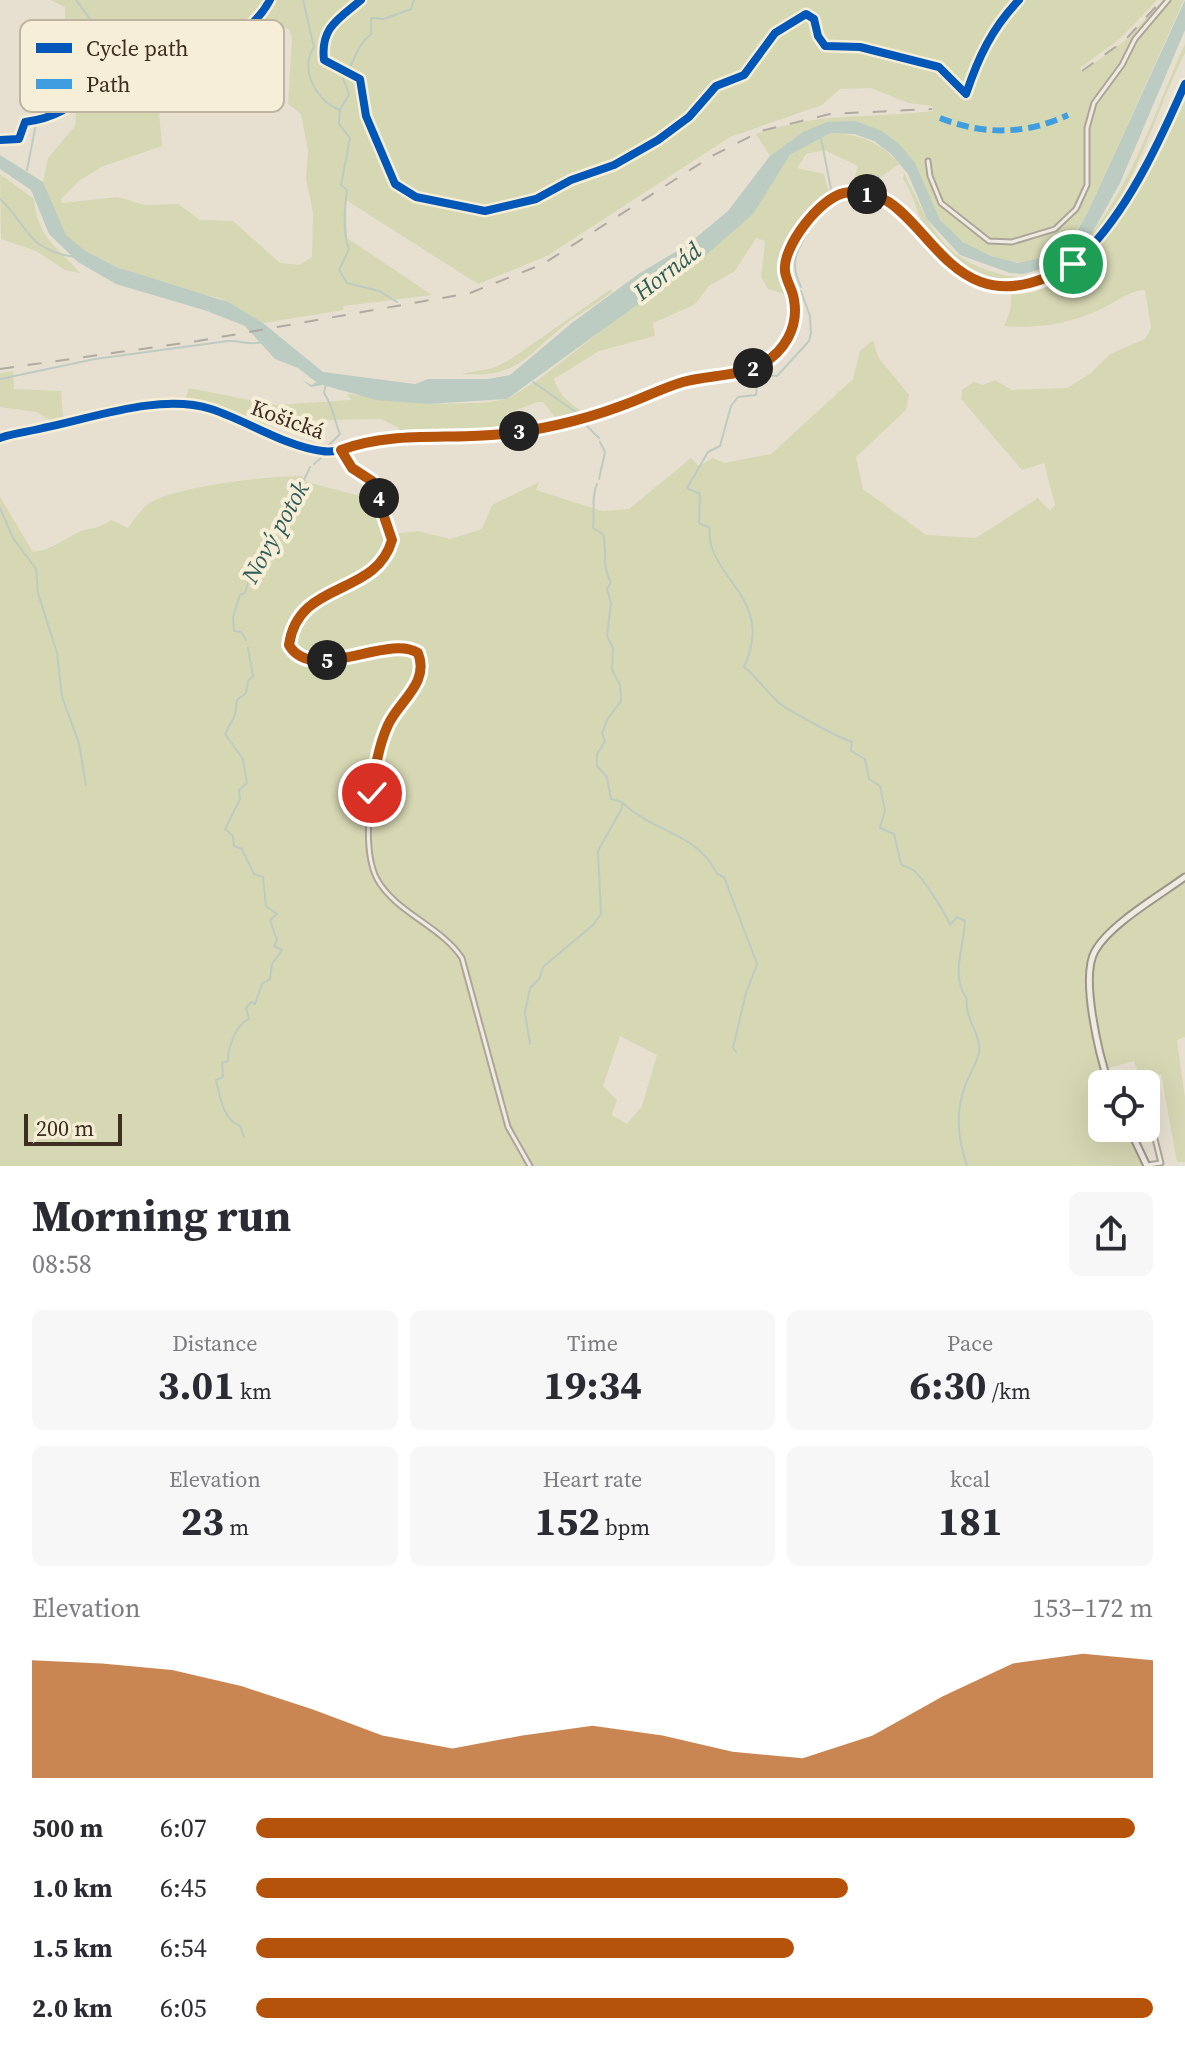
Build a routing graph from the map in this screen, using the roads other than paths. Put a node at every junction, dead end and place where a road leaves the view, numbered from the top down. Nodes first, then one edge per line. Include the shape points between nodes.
1 (1168, 0) edge
2 (1185, 84) edge
3 (928, 161) dead end
4 (0, 438) edge
5 (341, 450) junction
6 (1185, 877) edge
7 (1105, 1070) edge
8 (1136, 1142) edge
9 (1156, 1142) edge
10 (530, 1166) edge
11 (1147, 1166) edge

1 - 3 street via 1135,39 1094,103 1087,128 1087,185 1076,209 1055,229 1012,242 989,241 944,206
2 - 5 street, Košická via 1145,171 1097,244 1073,264 1034,284 998,287 975,279 941,255 887,203 865,193 840,194 818,208 784,268 794,297 795,324 773,356 745,371 683,382 578,418 492,435 371,440
4 - 5 street, Košická via 86,415 195,405 325,452
5 - 10 street via 352,468 372,481 392,540 385,556 356,583 326,593 304,610 289,645 299,655 327,660 399,646 418,653 419,679 388,724 376,764 372,865 384,889 462,958 508,1127
6 - 7 street via 1111,932 1091,959
8 - 11 street
9 - 11 street via 1161,1163

